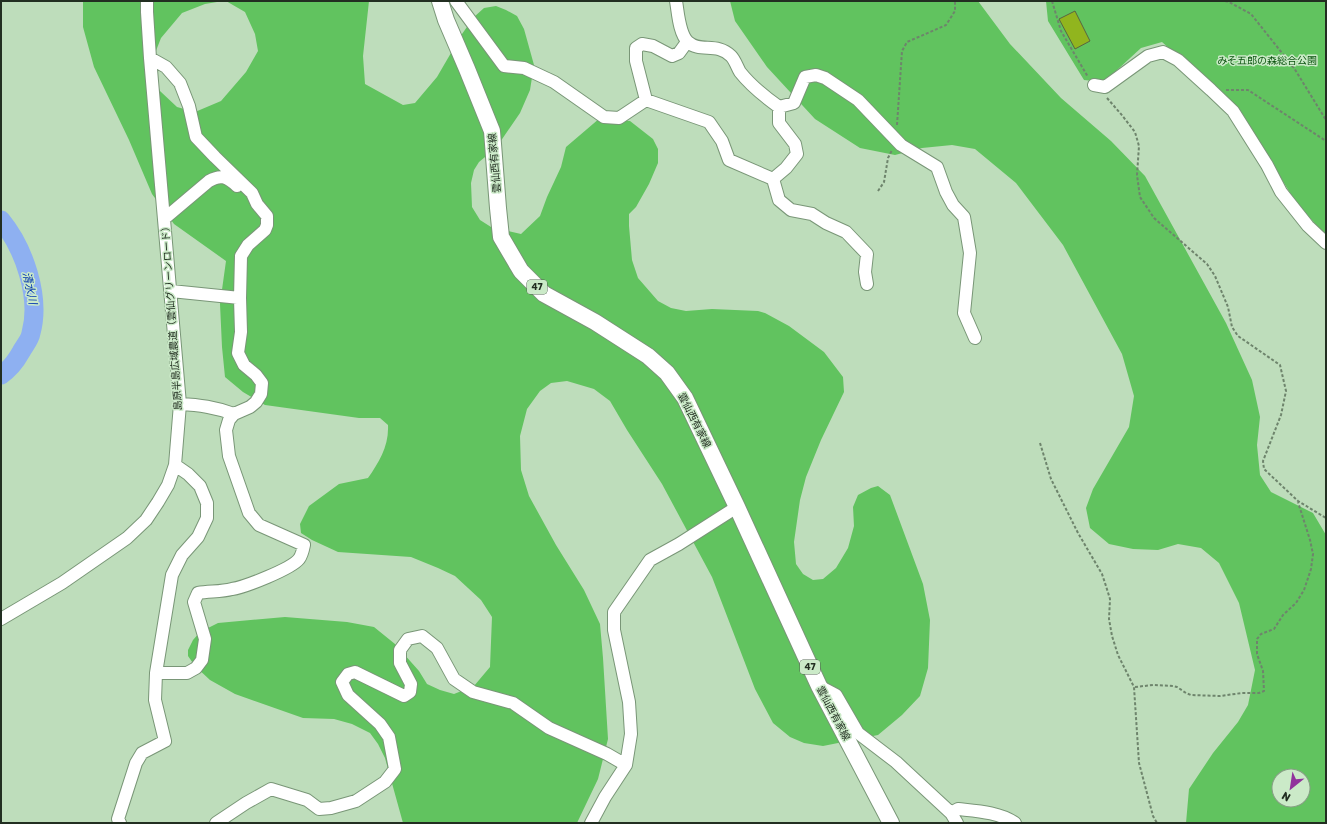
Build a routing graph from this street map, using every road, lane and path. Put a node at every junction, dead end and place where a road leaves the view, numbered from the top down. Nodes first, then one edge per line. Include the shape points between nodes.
1 (147, 1) edge
2 (440, 1) edge
3 (456, 1) edge
4 (676, 1) edge
5 (955, 1) edge
6 (1052, 1) edge
7 (1225, 1) edge
8 (687, 42) junction
9 (150, 58) junction
10 (1094, 85) junction
11 (1211, 90) junction
12 (646, 100) junction
13 (779, 107) junction
14 (1326, 120) edge
15 (896, 140) junction
16 (1326, 141) edge
17 (773, 179) junction
18 (878, 191) dead end
19 (257, 204) junction
20 (164, 219) junction
21 (1326, 243) edge
22 (868, 284) dead end
23 (171, 291) junction
24 (240, 298) junction
25 (975, 338) dead end
26 (180, 404) junction
27 (234, 414) junction
28 (1040, 443) dead end
29 (175, 465) junction
30 (1298, 501) junction
31 (737, 507) junction
32 (1326, 518) edge
33 (1, 619) edge
34 (156, 673) junction
35 (819, 686) junction
36 (1134, 687) junction
37 (626, 765) junction
38 (954, 818) edge
39 (120, 823) edge
40 (216, 823) edge
41 (591, 823) edge
42 (891, 823) edge
43 (1015, 823) edge
44 (1157, 823) edge

1 - 9 street, 島原半島広域農道（雲仙グリーンロード）
2 - 31 main road, 雲仙西有家線 / 47 via 492,131 501,237 521,271 544,294 595,322 648,356 667,373 685,398
3 - 12 street via 504,66 524,68 554,82 604,117 619,118
4 - 8 street via 680,26
5 - 15 path via 955,11 946,25 907,42 902,51
6 - 10 path via 1061,31
7 - 14 path via 1251,14 1294,68
8 - 12 street via 679,53 672,56 653,46 642,44 636,48 636,61
8 - 13 street via 699,48 717,48 730,55 761,95
9 - 19 street via 166,67 180,83 196,137 252,193
9 - 20 street, 島原半島広域農道（雲仙グリーンロード）
10 - 11 street via 1105,88 1148,56 1163,52 1178,60
10 - 30 path via 1135,132 1139,146 1137,175 1140,197 1154,218 1207,264 1215,276 1228,307 1232,327 1238,336 1280,365 1286,391 1281,415 1262,461 1264,469
11 - 16 path via 1248,90
11 - 21 street via 1233,112 1281,192 1308,226
12 - 17 street via 708,122 722,141 729,160
13 - 15 street via 794,103 805,77 816,75 825,78 858,100
13 - 17 street via 779,123 795,144 797,154
15 - 18 path via 888,158 884,182
15 - 25 street via 937,167 946,192 964,217 970,253 964,313
17 - 22 street via 779,200 791,210 812,214 846,232 867,254 865,272
19 - 20 street via 231,181 220,176 209,181
19 - 24 street via 266,216 268,225 241,256
20 - 23 street, 島原半島広域農道（雲仙グリーンロード）
23 - 24 street
23 - 26 street, 島原半島広域農道（雲仙グリーンロード）
24 - 27 street via 241,332 238,353 244,365 262,383 261,394 256,402
26 - 27 street via 210,407
26 - 29 street, 島原半島広域農道（雲仙グリーンロード）
27 - 34 street via 228,420 226,430 229,456 249,513 259,525 304,545 303,552 298,560 274,575 232,589 198,593 194,602 205,639 202,660 196,668 187,673
28 - 36 path via 1051,478 1102,574 1110,598 1109,619 1112,636 1118,655
29 - 33 street, 島原半島広域農道（雲仙グリーンロード） via 158,502 146,520 127,538 62,583
29 - 34 street via 200,486 207,503 207,518 172,575
30 - 32 path
30 - 36 path via 1313,554 1311,569 1300,598 1283,615 1274,629 1261,634 1257,639 1257,654 1263,671 1264,690 1259,693 1220,696 1191,695 1173,686
31 - 35 main road, 雲仙西有家線 / 47
31 - 37 street via 650,560 614,612 614,630 629,702 631,734
34 - 39 street via 155,700 165,741 142,753 136,763 118,819
35 - 38 street via 836,695 858,733 896,762
35 - 42 main road, 雲仙西有家線 / 47
36 - 44 path via 1139,763
37 - 40 street via 549,728 513,703 473,692 454,679 438,648 422,636 408,639 400,650 400,663 411,684 410,692 404,696 355,672 348,674 342,682 348,695 380,724 389,737 395,769 385,782 356,801 319,809 307,800 271,789
37 - 41 street
38 - 43 street via 958,809 987,813

